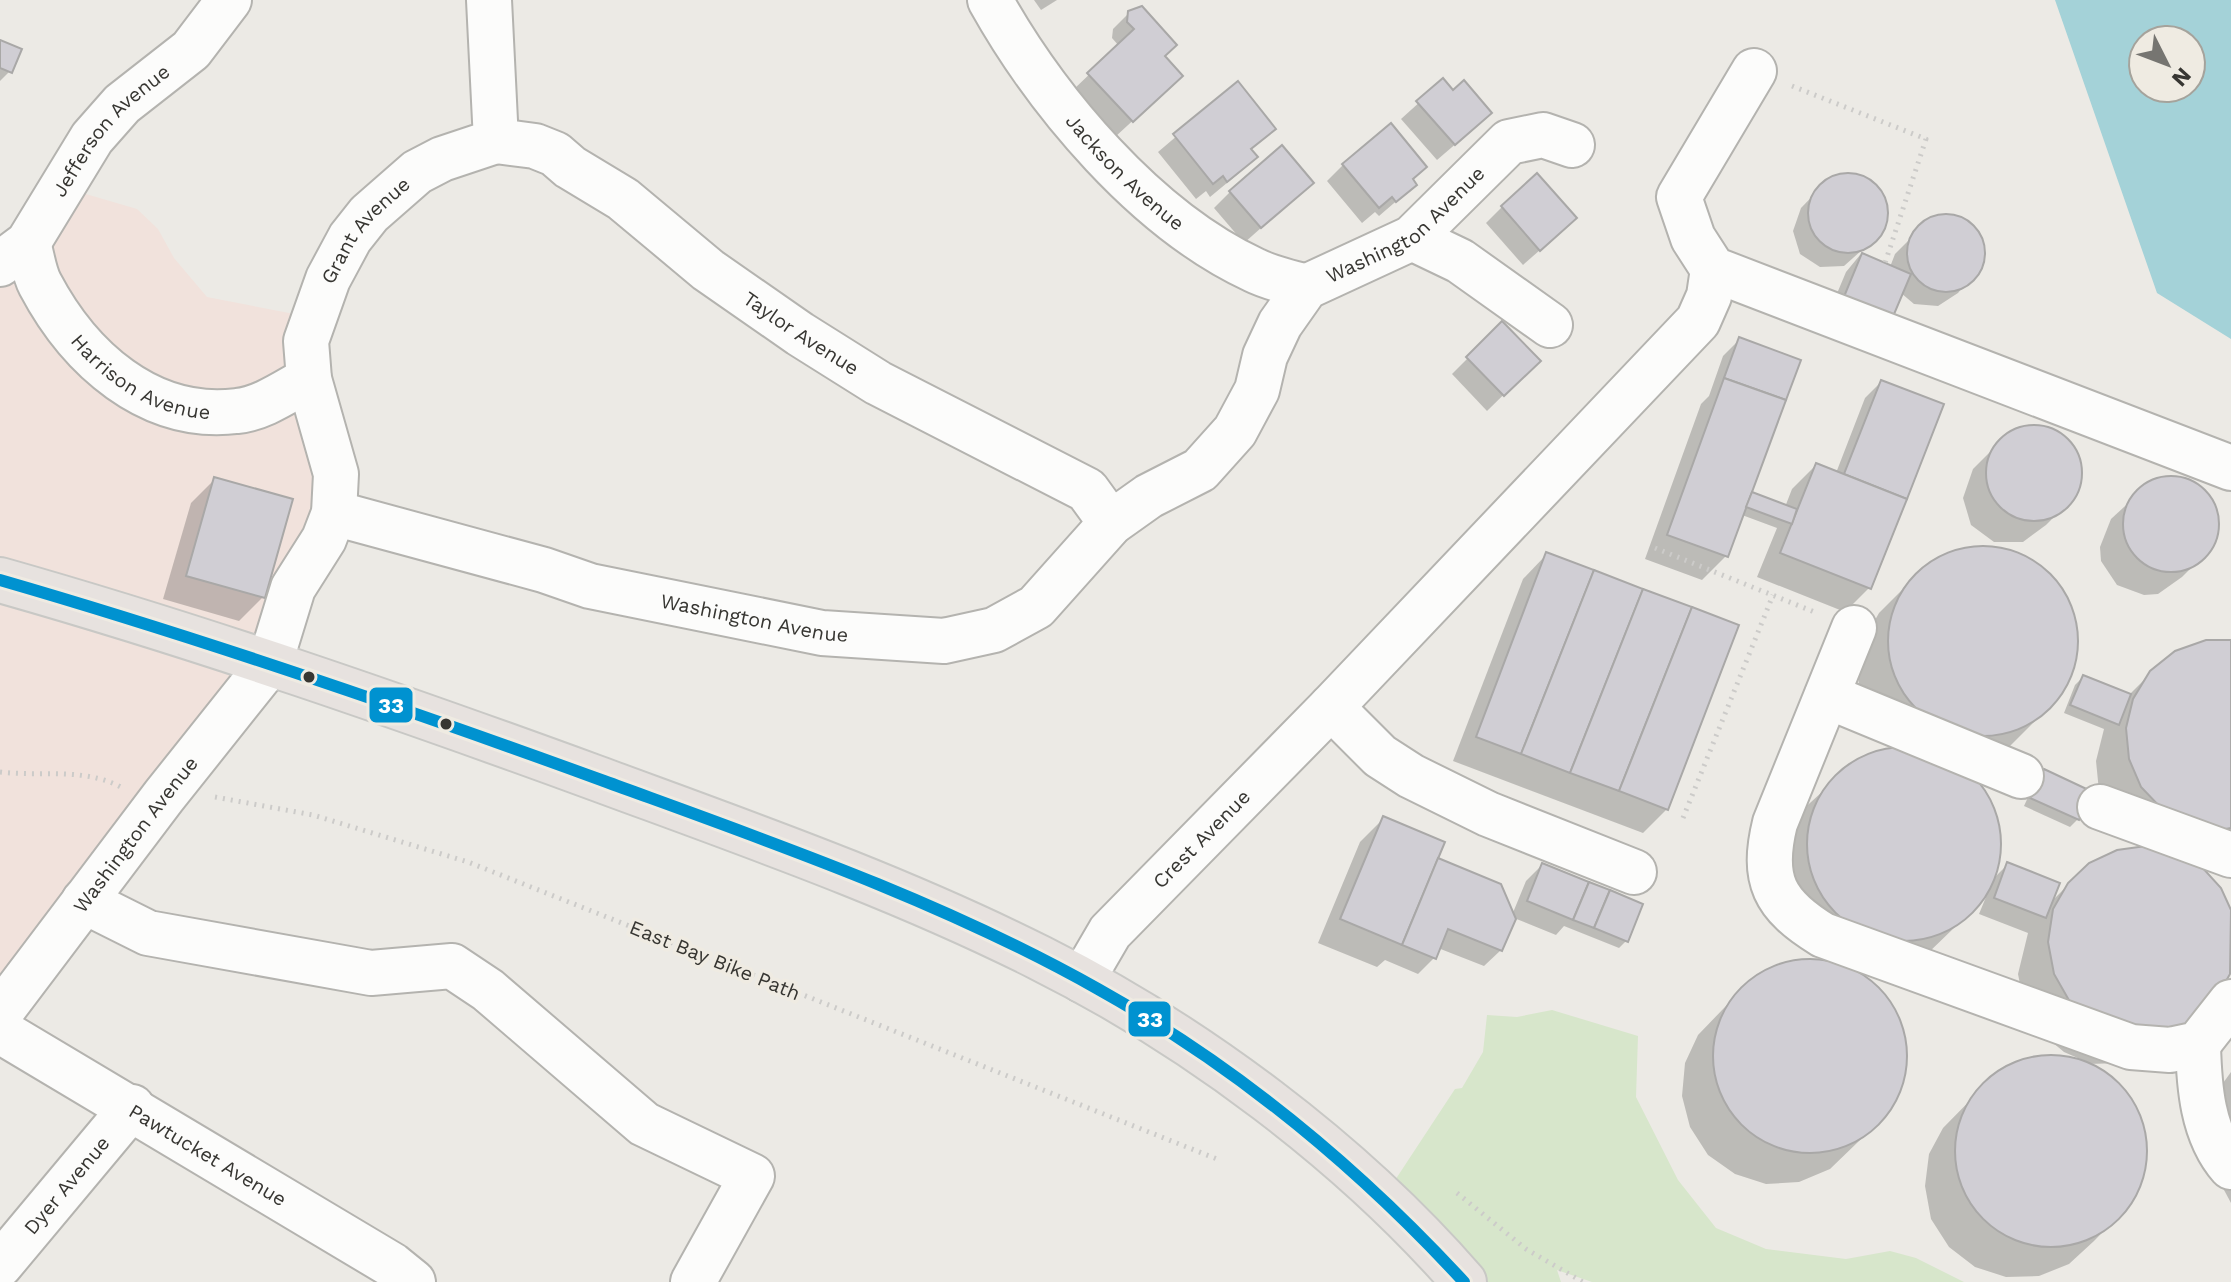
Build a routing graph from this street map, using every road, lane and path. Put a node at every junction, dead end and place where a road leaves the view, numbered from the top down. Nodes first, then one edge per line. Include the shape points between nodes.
1 (229, 0) edge
2 (489, 0) edge
3 (990, 0) edge
4 (1754, 71) joint
5 (496, 141) junction
6 (1572, 145) dead end
7 (1412, 238) junction
8 (14, 254) edge
9 (1885, 263) dead end
10 (1713, 269) junction
11 (1306, 287) junction
12 (1550, 325) dead end
13 (309, 379) junction
14 (2231, 468) edge
15 (334, 513) junction
16 (1111, 523) junction
17 (1655, 548) dead end
18 (0, 580) edge
19 (1773, 595) junction
20 (1854, 628) joint
21 (270, 663) junction
22 (1827, 696) junction
23 (1331, 707) junction
24 (0, 772) edge
25 (2021, 776) dead end
26 (125, 789) dead end
27 (203, 794) dead end
28 (2100, 807) dead end
29 (1683, 818) dead end
30 (2231, 855) edge
31 (1634, 872) dead end
32 (84, 901) junction
33 (1082, 980) junction
34 (2231, 1002) edge
35 (0, 1013) edge
36 (0, 1031) edge
37 (2198, 1044) junction
38 (132, 1107) junction
39 (1217, 1159) dead end
40 (2231, 1167) edge
41 (1457, 1193) dead end
42 (0, 1265) edge
43 (413, 1282) edge
44 (693, 1282) edge
45 (1464, 1282) edge
46 (1583, 1282) edge

1 - 8 street, Jefferson Avenue via 191,50 122,104 92,138
2 - 5 street
3 - 11 street, Jackson Avenue via 1039,76 1155,207 1254,270
4 - 9 path via 1926,139
4 - 10 street via 1679,197 1693,238
5 - 13 street, Grant Avenue via 417,172 350,238 311,320 306,341
5 - 16 street, Taylor Avenue via 555,154 800,334 878,383 1087,490
6 - 7 street, Washington Avenue via 1543,135 1509,142
7 - 11 street, Washington Avenue
7 - 12 street via 1460,261
8 - 13 street, Harrison Avenue via 88,353 139,393 186,410 239,411
10 - 14 street
10 - 23 street, Crest Avenue via 1698,321
11 - 16 street, Washington Avenue via 1280,324 1257,390 1235,431 1200,470
13 - 15 street, Grant Avenue via 336,474
15 - 16 street, Washington Avenue via 590,586 822,633 944,641 994,630 1036,607
15 - 21 street, Washington Avenue via 293,588
17 - 19 path
18 - 21 main road
19 - 20 path
19 - 29 path
20 - 22 street
21 - 32 street, Washington Avenue
21 - 33 main road via 726,826 946,914
22 - 25 street
22 - 37 street via 1775,823 1768,853 1777,896 1797,919 1823,935 2131,1047 2170,1050
23 - 31 street via 1380,756 1411,776 1488,814
23 - 33 street, Crest Avenue via 1110,932
24 - 26 path via 79,772
27 - 39 path, East Bay Bike Path via 313,815 468,862
28 - 30 street
32 - 35 street, Washington Avenue
32 - 44 street via 148,933 371,973 452,966 488,990 644,1124 752,1176
33 - 45 main road via 1235,1079 1310,1135 1394,1209
34 - 37 street
36 - 38 street, Pawtucket Avenue
37 - 40 street via 2207,1121
38 - 42 street, Dyer Avenue
38 - 43 street, Pawtucket Avenue
41 - 46 path via 1526,1249

